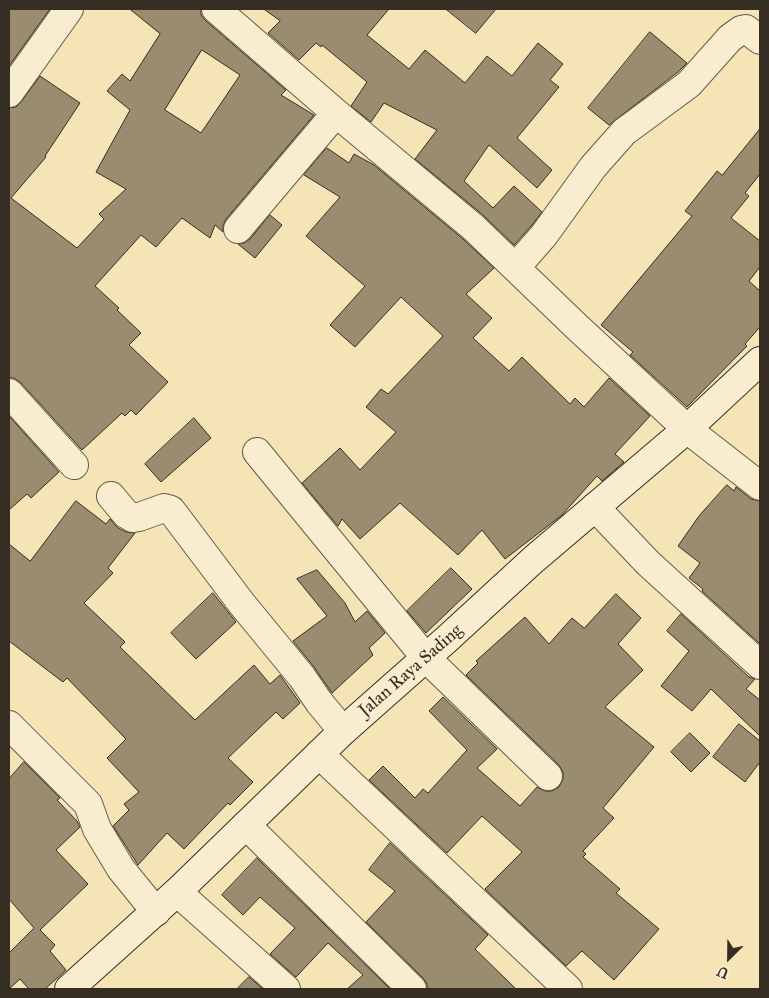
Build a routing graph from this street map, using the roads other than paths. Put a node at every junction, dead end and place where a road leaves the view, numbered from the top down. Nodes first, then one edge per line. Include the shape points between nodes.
1 (70, 9) edge
2 (216, 9) edge
3 (760, 40) edge
4 (9, 93) edge
5 (336, 113) junction
6 (238, 229) dead end
7 (516, 267) junction
8 (760, 361) edge
9 (9, 393) edge
10 (688, 429) junction
11 (257, 452) dead end
12 (74, 465) dead end
13 (760, 486) edge
14 (111, 496) dead end
15 (595, 508) junction
16 (425, 657) junction
17 (760, 665) edge
18 (9, 725) edge
19 (342, 731) junction
20 (319, 754) junction
21 (548, 776) dead end
22 (246, 826) junction
23 (176, 892) junction
24 (156, 912) junction
25 (69, 989) edge
26 (286, 989) edge
27 (412, 989) edge
28 (568, 989) edge

1 - 4 street
2 - 5 street
3 - 7 street via 746,29 741,30 688,84 624,132
5 - 6 street
5 - 7 street via 474,227
7 - 10 street
8 - 10 street, Jalan Raya Sading
9 - 12 street
10 - 13 street
10 - 15 street, Jalan Raya Sading
11 - 16 street
14 - 19 street via 133,518 164,508 171,510
15 - 16 street, Jalan Raya Sading
15 - 17 street via 648,564
16 - 19 street, Jalan Raya Sading
16 - 21 street
18 - 24 street via 88,804 121,869
19 - 20 street, Jalan Raya Sading
20 - 22 street, Jalan Raya Sading
20 - 28 street
22 - 23 street, Jalan Raya Sading
22 - 27 street
23 - 24 street, Jalan Raya Sading
23 - 26 street
24 - 25 street, Jalan Raya Sading

